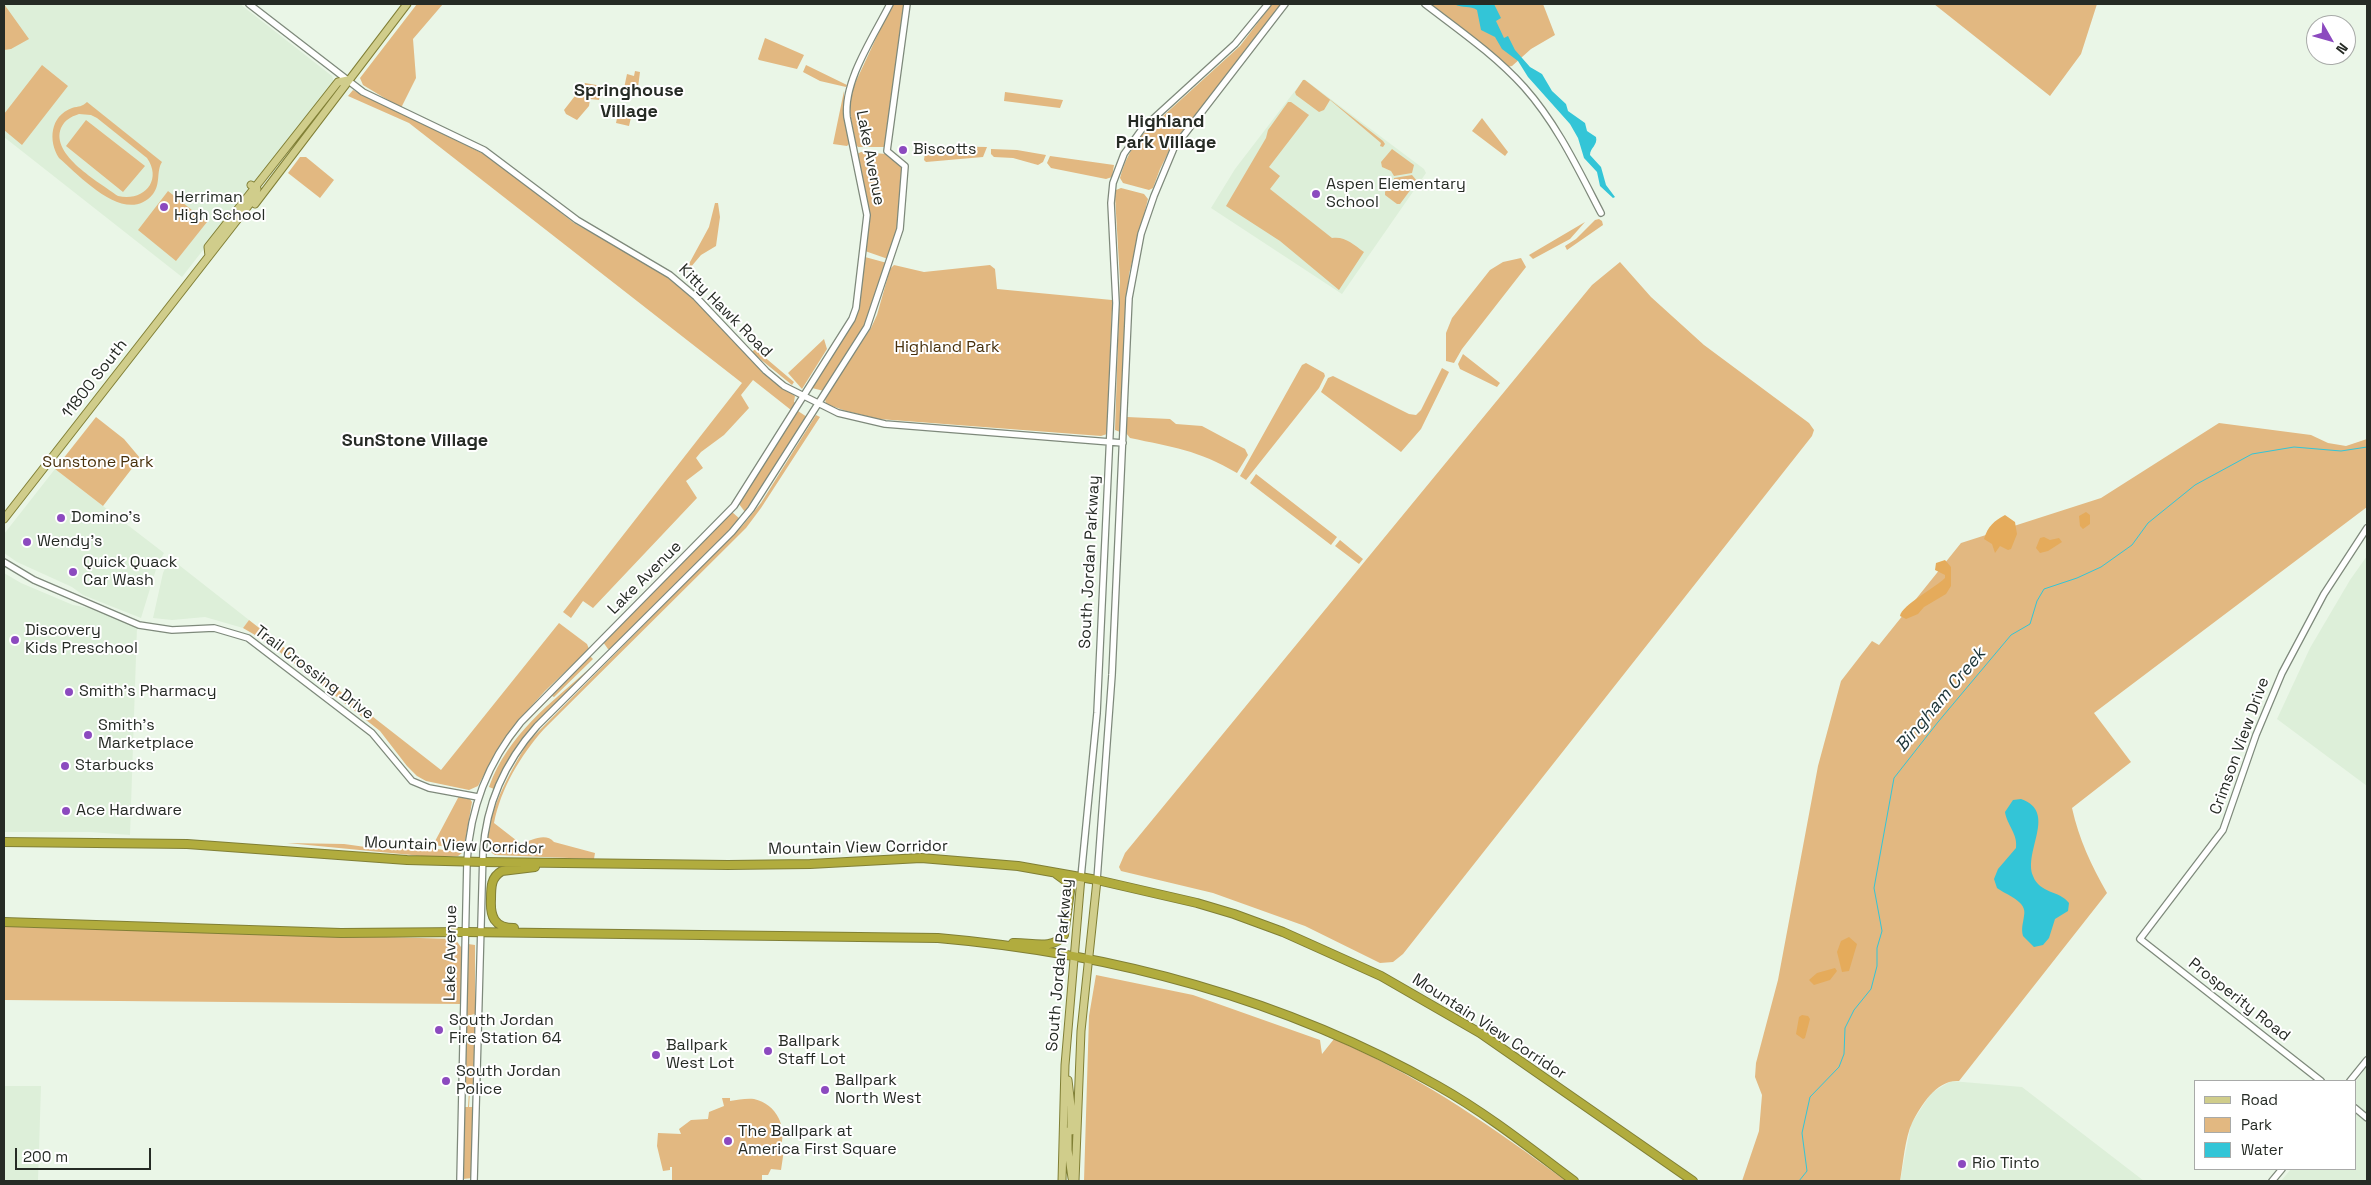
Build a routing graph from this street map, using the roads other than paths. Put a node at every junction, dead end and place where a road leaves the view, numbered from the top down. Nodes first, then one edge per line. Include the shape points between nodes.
1 (250, 4) edge
2 (407, 4) edge
3 (890, 4) edge
4 (907, 4) edge
5 (1268, 4) edge
6 (1286, 4) edge
7 (1425, 4) edge
8 (348, 80) junction
9 (314, 113) junction
10 (300, 146) junction
11 (274, 163) junction
12 (253, 186) junction
13 (1601, 213) dead end
14 (209, 256) junction
15 (804, 397) junction
16 (818, 405) junction
17 (1109, 442) junction
18 (1123, 443) junction
19 (4, 520) edge
20 (2367, 528) edge
21 (4, 562) edge
22 (478, 797) junction
23 (4, 842) edge
24 (467, 861) junction
25 (483, 862) junction
26 (585, 864) junction
27 (1044, 870) junction
28 (1081, 877) junction
29 (1097, 880) junction
30 (4, 922) edge
31 (465, 932) junction
32 (481, 933) junction
33 (648, 935) junction
34 (2140, 939) joint
35 (1001, 944) junction
36 (1073, 958) junction
37 (1088, 960) junction
38 (2367, 1060) edge
39 (2320, 1080) edge
40 (2351, 1080) edge
41 (2356, 1109) edge
42 (2367, 1118) edge
43 (1070, 1131) junction
44 (2281, 1170) edge
45 (460, 1181) edge
46 (474, 1181) edge
47 (1062, 1181) edge
48 (1074, 1181) edge
49 (1574, 1181) edge
50 (1694, 1181) edge
51 (2272, 1181) edge

1 - 8 street, Kitty Hawk Road
2 - 8 main road, 11800 South
3 - 15 street, Lake Avenue via 853,80 847,101 848,122 867,215 856,308
4 - 16 street, Lake Avenue via 887,152 905,166 902,223 873,315
5 - 17 street, South Jordan Parkway via 1234,44 1142,128 1117,168 1111,198 1116,303
6 - 18 street, South Jordan Parkway via 1174,148 1154,196 1141,234 1131,281
7 - 13 street via 1494,58 1529,93 1559,135
8 - 9 main road, 11800 South via 338,82
8 - 10 main road, 11800 South
8 - 15 street, Kitty Hawk Road via 372,97 484,150 577,220 659,267 696,297 772,376
9 - 10 main road via 301,136
9 - 11 main road, 11800 South
10 - 11 main road
10 - 14 main road, 11800 South via 218,251
11 - 12 main road, 11800 South
12 - 14 main road, 11800 South via 208,247
12 - 14 main road via 258,191 255,197
14 - 19 main road, 11800 South
15 - 16 street, Kitty Hawk Road
15 - 22 street, Lake Avenue via 734,506 521,722 497,756
16 - 17 street, Kitty Hawk Road via 847,416 885,424
16 - 25 street, Lake Avenue via 737,527 545,717 518,749 493,800 485,833
17 - 18 street, Kitty Hawk Road
17 - 28 street, South Jordan Parkway via 1097,721
18 - 29 street, South Jordan Parkway via 1110,713
20 - 34 street, Crimson View Drive via 2324,594 2286,665 2256,735 2220,835
21 - 22 street, Trail Crossing Drive via 34,580 140,625 172,630 214,628 248,638 376,736 412,781 428,788
22 - 24 street, Lake Avenue
23 - 24 highway, Mountain View Corridor via 187,844 407,860
24 - 25 highway, Mountain View Corridor
24 - 31 street, Lake Avenue
25 - 26 highway, Mountain View Corridor
25 - 32 street, Lake Avenue
26 - 27 highway, Mountain View Corridor via 810,864 921,858
26 - 33 highway via 499,872 491,885 490,912 494,920 508,928 606,930
27 - 28 highway, Mountain View Corridor
27 - 35 highway via 1059,875 1069,886 1064,935 1050,945
28 - 29 highway, Mountain View Corridor
28 - 36 main road, South Jordan Parkway
29 - 37 main road, South Jordan Parkway
29 - 50 highway, Mountain View Corridor via 1234,914 1326,950 1381,976 1480,1033
30 - 31 highway via 341,934
31 - 32 highway
31 - 45 street, Lake Avenue
32 - 33 highway
32 - 46 street, Lake Avenue
33 - 35 highway via 938,938
34 - 39 street, Prosperity Road
35 - 36 highway
36 - 37 highway
36 - 43 main road, South Jordan Parkway via 1065,1065
37 - 43 main road, South Jordan Parkway
37 - 49 highway via 1138,969 1210,989 1344,1038 1440,1087
38 - 40 street
41 - 42 street
43 - 47 main road, South Jordan Parkway
43 - 48 main road, South Jordan Parkway
44 - 51 street

